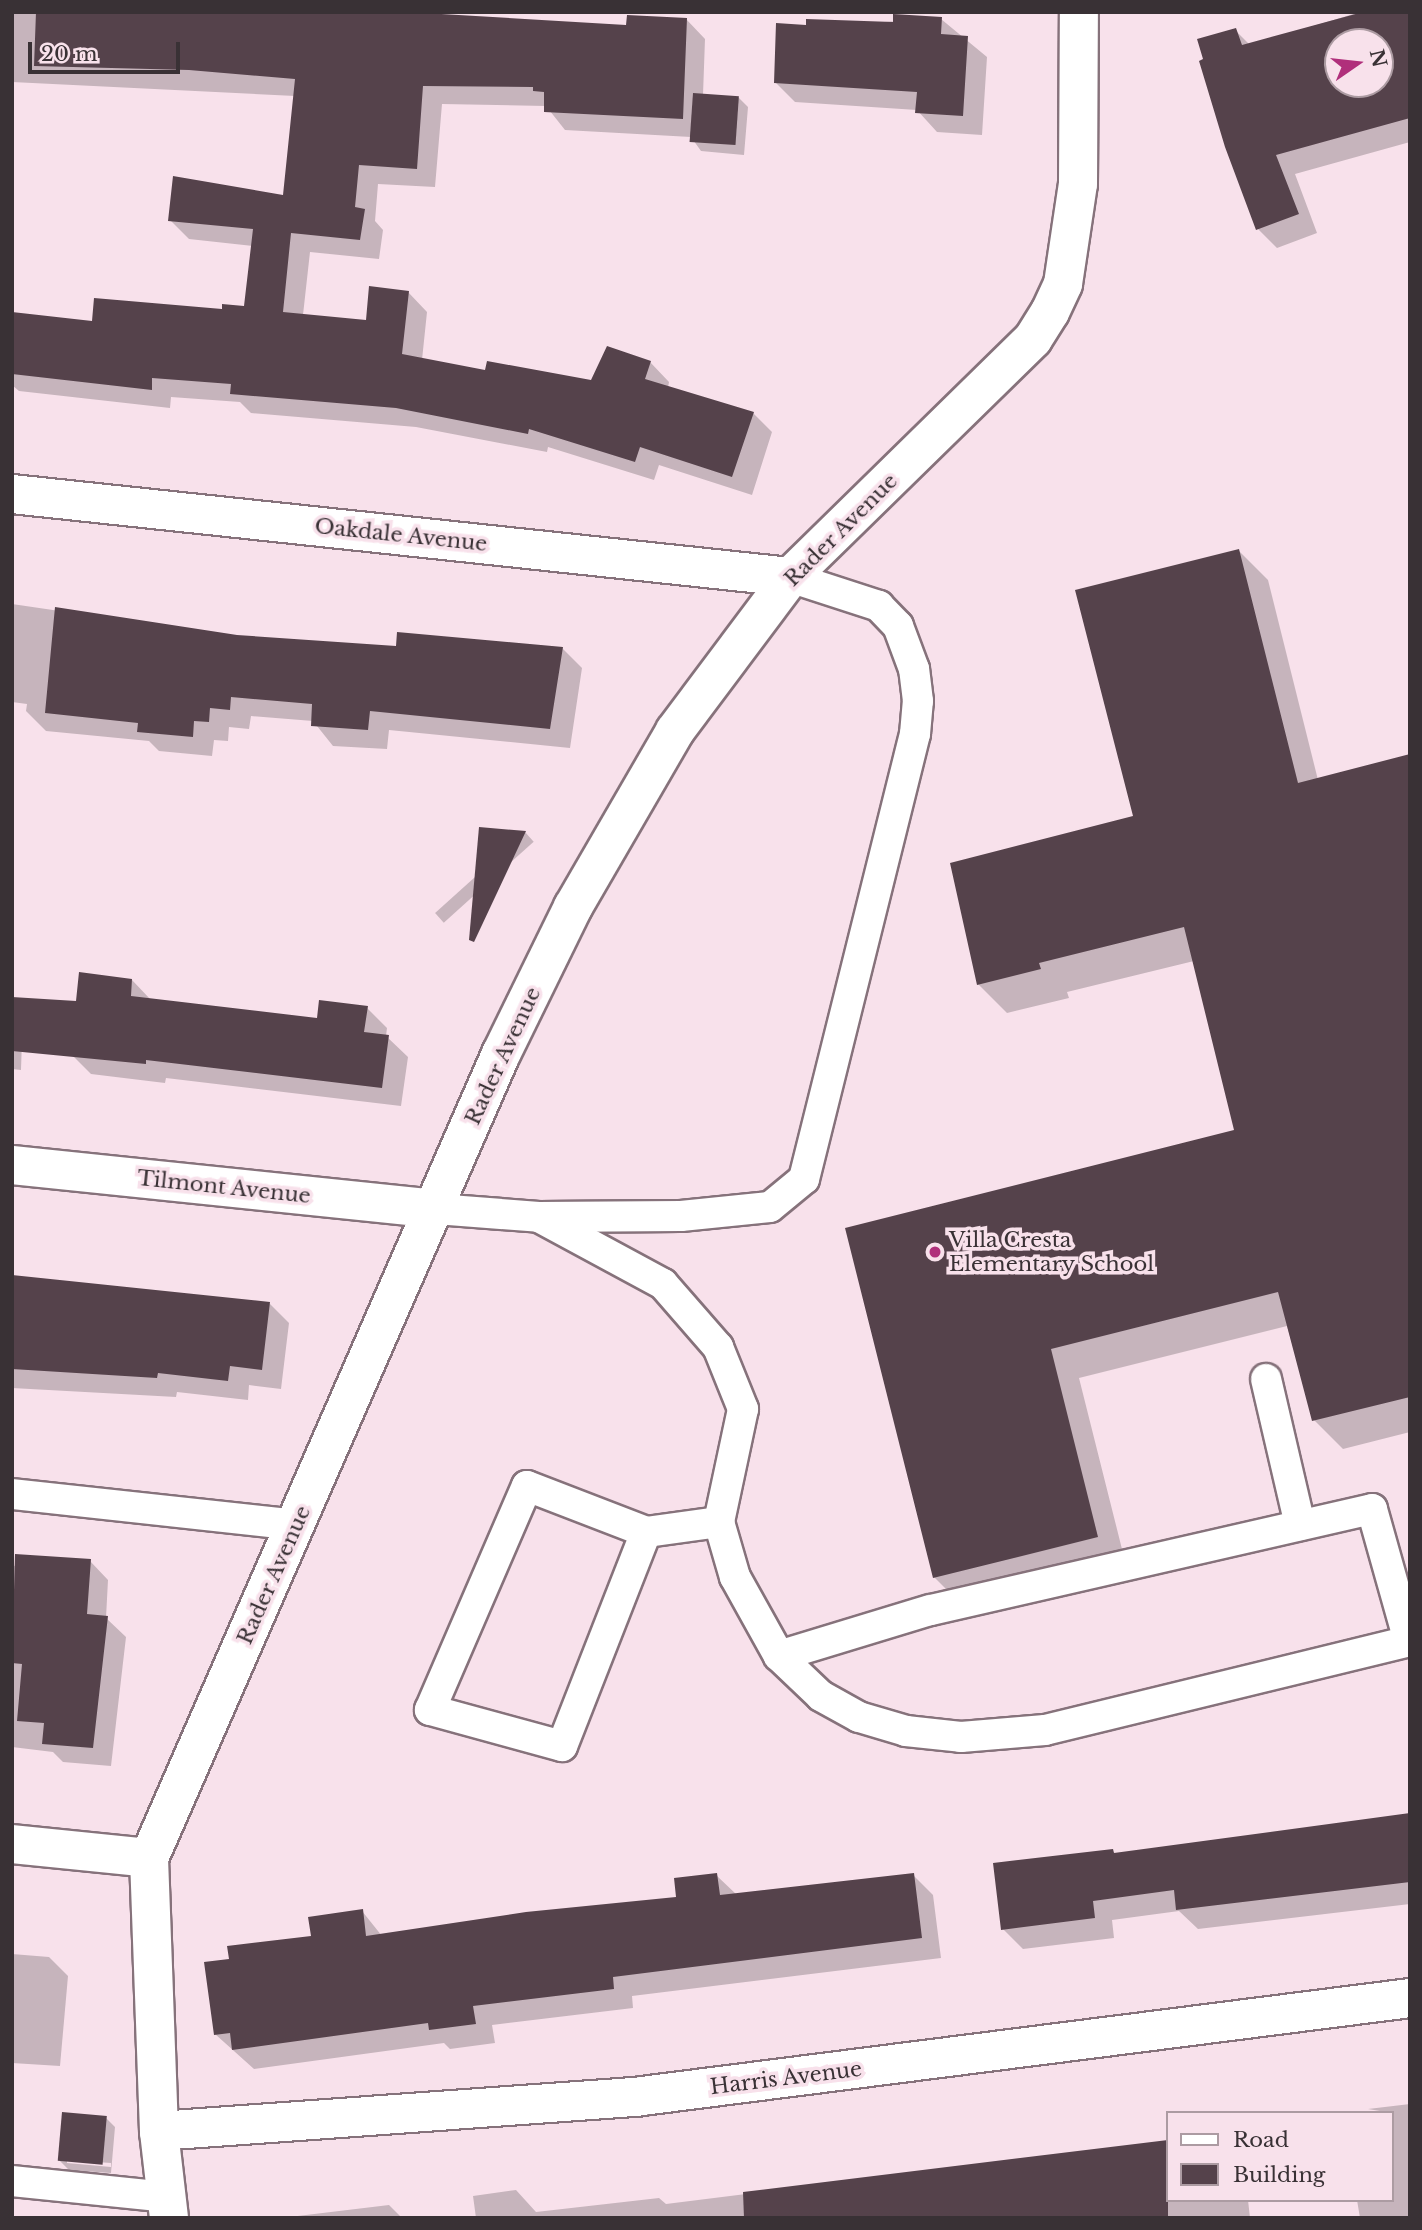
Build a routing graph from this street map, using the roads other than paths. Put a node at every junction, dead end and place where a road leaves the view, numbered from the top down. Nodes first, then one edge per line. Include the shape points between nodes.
1 (1079, 12) edge
2 (12, 494) edge
3 (790, 577) junction
4 (12, 1165) edge
5 (436, 1209) junction
6 (539, 1217) junction
7 (1266, 1379) dead end
8 (12, 1494) edge
9 (719, 1521) junction
10 (296, 1525) junction
11 (1300, 1525) junction
12 (646, 1532) junction
13 (779, 1656) junction
14 (12, 1844) edge
15 (149, 1858) junction
16 (1410, 1998) edge
17 (159, 2131) junction
18 (12, 2181) edge
19 (168, 2208) edge

1 - 3 street, Rader Avenue via 1078,184 1063,284 1050,312 1033,339
2 - 3 street, Oakdale Avenue
3 - 5 street, Rader Avenue via 676,731 573,907 501,1055
3 - 6 lane via 879,606 898,626 914,669 918,701 915,734 804,1179 770,1207 681,1216
4 - 5 street, Tilmont Avenue
5 - 6 lane
5 - 10 street, Rader Avenue
6 - 9 lane via 663,1284 718,1347 743,1409
7 - 11 lane
8 - 10 lane
9 - 12 lane
9 - 13 lane via 735,1577
10 - 15 street, Rader Avenue
11 - 13 lane via 930,1610
11 - 13 lane via 1373,1510 1409,1641 1045,1730 961,1737 906,1731 859,1717 821,1696
12 - 12 lane via 527,1486 430,1710 562,1746
14 - 15 street
15 - 17 street, Rader Avenue
16 - 17 street, Harris Avenue via 642,2096
17 - 19 street, Rader Avenue
18 - 19 lane

